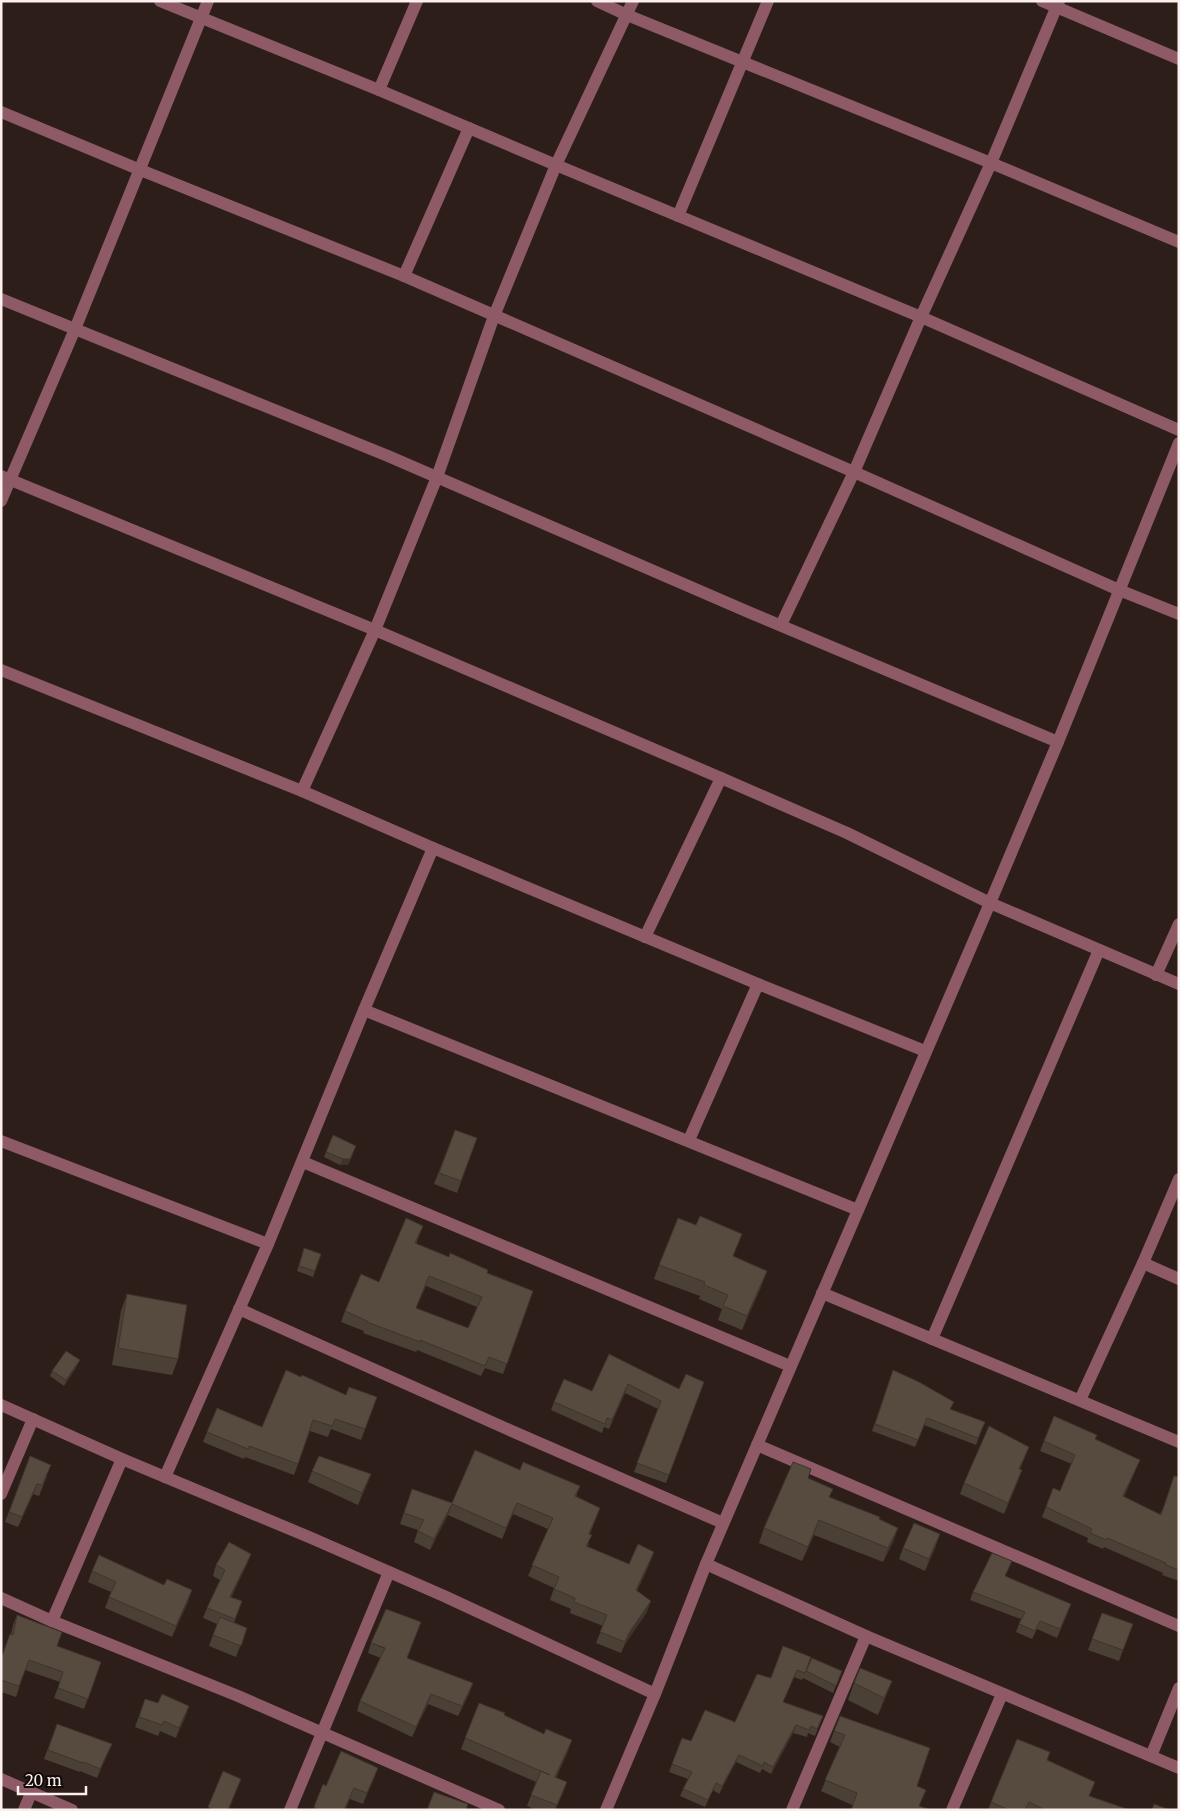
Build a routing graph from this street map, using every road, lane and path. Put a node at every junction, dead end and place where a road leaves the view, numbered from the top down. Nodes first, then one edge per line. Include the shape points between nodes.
1 (160, 1) edge
2 (208, 1) edge
3 (416, 1) edge
4 (597, 1) edge
5 (633, 1) edge
6 (768, 1) edge
7 (1042, 1) edge
8 (1058, 4) edge
9 (627, 15) junction
10 (201, 18) junction
11 (1179, 59) edge
12 (744, 62) junction
13 (379, 90) junction
14 (1, 112) edge
15 (470, 128) junction
16 (992, 163) junction
17 (556, 165) junction
18 (138, 170) junction
19 (678, 216) junction
20 (1179, 242) edge
21 (404, 276) junction
22 (1, 298) edge
23 (494, 316) junction
24 (921, 317) junction
25 (74, 329) junction
26 (1179, 430) edge
27 (1179, 443) edge
28 (854, 472) junction
29 (437, 477) junction
30 (6, 478) edge
31 (1, 501) edge
32 (1119, 590) junction
33 (1179, 614) edge
34 (781, 625) junction
35 (375, 630) junction
36 (1, 670) edge
37 (1058, 742) junction
38 (722, 778) junction
39 (302, 791) junction
40 (433, 848) junction
41 (990, 903) junction
42 (1179, 924) edge
43 (645, 937) junction
44 (1099, 950) junction
45 (1156, 975) junction
46 (758, 984) junction
47 (1179, 984) edge
48 (364, 1010) junction
49 (926, 1051) junction
50 (690, 1140) junction
51 (1, 1141) edge
52 (303, 1162) junction
53 (1179, 1179) edge
54 (858, 1210) junction
55 (268, 1244) junction
56 (1143, 1263) junction
57 (1179, 1279) edge
58 (822, 1293) junction
59 (239, 1309) junction
60 (932, 1339) junction
61 (790, 1366) junction
62 (1080, 1400) junction
63 (1, 1406) edge
64 (33, 1418) junction
65 (1179, 1442) edge
66 (757, 1444) junction
67 (122, 1459) junction
68 (165, 1477) junction
69 (1, 1494) edge
70 (723, 1524) junction
71 (706, 1564) junction
72 (389, 1572) junction
73 (1, 1598) edge
74 (52, 1621) junction
75 (1179, 1626) edge
76 (866, 1636) junction
77 (1179, 1688) edge
78 (655, 1694) junction
79 (1002, 1694) junction
80 (321, 1733) junction
81 (1151, 1756) junction
82 (1179, 1768) edge
83 (1, 1779) edge
84 (31, 1792) junction
85 (24, 1810) edge
86 (72, 1810) edge
87 (290, 1810) edge
88 (499, 1810) edge
89 (606, 1810) edge
90 (792, 1810) edge
91 (952, 1810) edge

1 - 10 street
2 - 10 street
3 - 13 street
4 - 9 street
5 - 9 street
6 - 12 street
7 - 8 street
8 - 11 street
8 - 16 street
9 - 12 street
9 - 17 street
10 - 13 street
10 - 18 street
12 - 16 street
12 - 19 street
13 - 15 street
14 - 18 street
15 - 17 street
15 - 21 street
16 - 20 street
16 - 24 street
17 - 19 street
17 - 23 street
18 - 21 street
18 - 25 street
19 - 24 street
21 - 23 street
22 - 25 street
23 - 28 street
23 - 29 street
24 - 26 street
24 - 28 street
25 - 29 street
25 - 30 street
27 - 32 street
28 - 32 street
28 - 34 street
29 - 34 street
29 - 35 street
30 - 31 street
30 - 35 street
32 - 33 street
32 - 37 street
34 - 37 street
35 - 38 street
35 - 39 street
36 - 39 street
37 - 41 street
38 - 41 street via 847,833
38 - 43 street
39 - 40 street
40 - 43 street
40 - 48 street
41 - 44 street
41 - 49 street
42 - 45 street
43 - 46 street
44 - 45 street
44 - 60 street
45 - 47 street
46 - 49 street
46 - 50 street
48 - 50 street
48 - 52 street
49 - 54 street
50 - 54 street
51 - 55 street
52 - 55 street
52 - 61 street
53 - 56 street
54 - 58 street
55 - 59 street
56 - 57 street
56 - 62 street
58 - 60 street
58 - 61 street
59 - 68 street
59 - 70 street
60 - 62 street
61 - 66 street
62 - 65 street
63 - 64 street
64 - 67 street
64 - 69 street
66 - 70 street
66 - 75 street
67 - 68 street
67 - 74 street
68 - 72 street
70 - 71 street
71 - 76 street
71 - 78 street
72 - 78 street
72 - 80 street
73 - 74 street
74 - 80 street
76 - 79 street
76 - 90 street
77 - 81 street
78 - 89 street
79 - 81 street
79 - 91 street
80 - 87 street
80 - 88 street
81 - 82 street
83 - 84 street
84 - 85 street
84 - 86 street

